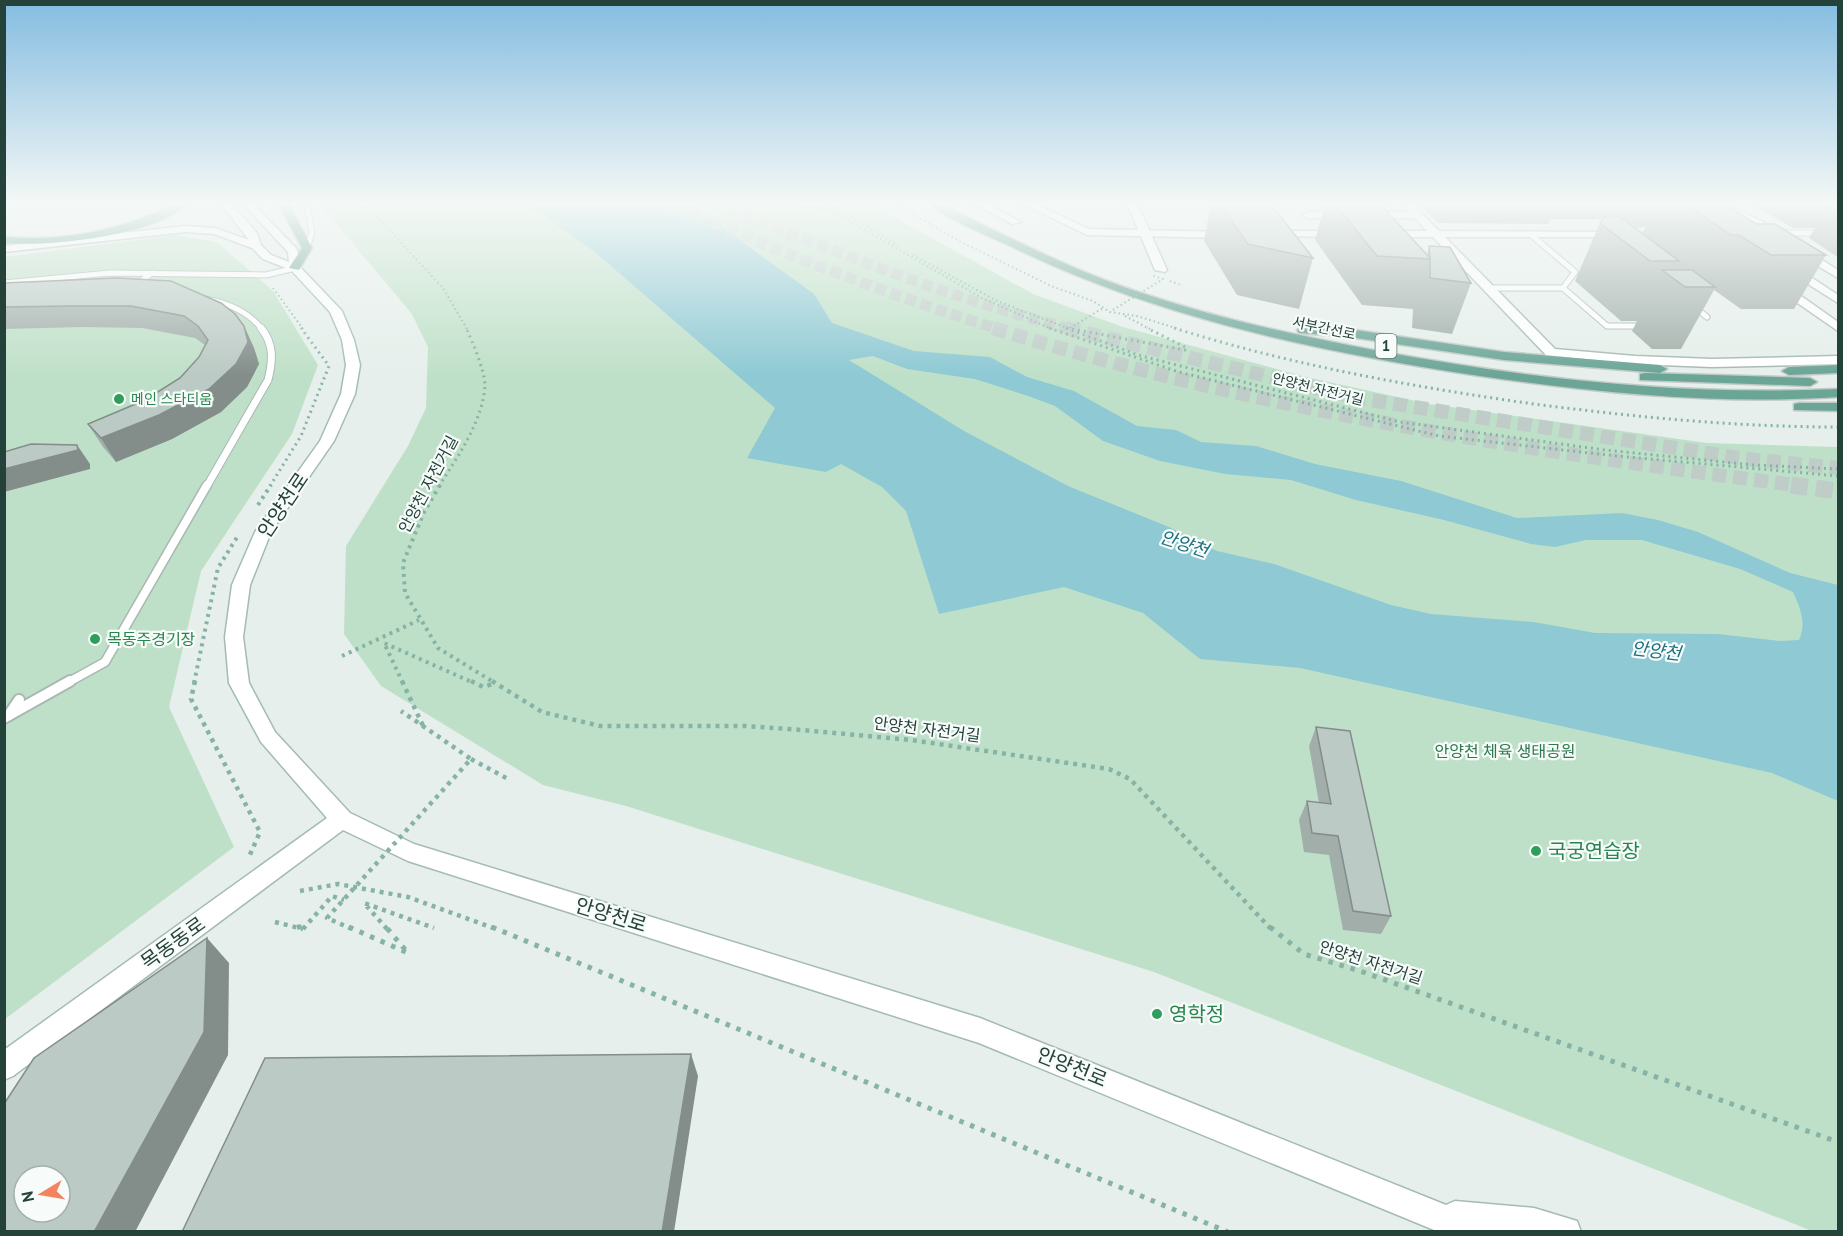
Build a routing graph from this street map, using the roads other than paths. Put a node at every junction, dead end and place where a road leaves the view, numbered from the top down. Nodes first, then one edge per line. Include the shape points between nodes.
1 (275, 261) edge
2 (294, 261) edge
3 (299, 261) edge
4 (1049, 261) edge
5 (1077, 261) edge
6 (1153, 261) edge
7 (1462, 261) edge
8 (1562, 261) edge
9 (1780, 261) edge
10 (1816, 261) edge
11 (295, 267) junction
12 (1572, 269) junction
13 (1582, 269) dead end
14 (152, 273) junction
15 (1157, 273) road end
16 (1839, 275) edge
17 (1772, 280) edge
18 (4, 283) edge
19 (1488, 288) junction
20 (1563, 288) junction
21 (144, 295) edge
22 (186, 297) edge
23 (1839, 300) edge
24 (1688, 302) edge
25 (1707, 317) edge
26 (1650, 326) dead end
27 (1839, 327) edge
28 (1294, 334) junction
29 (1839, 360) edge
30 (1839, 369) edge
31 (1839, 381) edge
32 (1839, 393) edge
33 (1839, 409) edge
34 (19, 700) dead end
35 (6, 717) edge
36 (342, 819) junction
37 (4, 1067) edge
38 (1437, 1214) junction
39 (1477, 1232) edge
40 (1566, 1232) edge

1 - 11 main road, 안양천로
2 - 11 main road, 안양천로
3 - 11 main road
4 - 28 main road, 서부간선로 / 1 via 1124,290
5 - 28 main road, 서부간선로 / 1
6 - 15 main road
7 - 19 main road
8 - 12 lane
9 - 23 main road
10 - 16 main road
11 - 14 lane via 263,275
11 - 36 main road, 안양천로 via 336,311 353,365 348,394 327,441 262,532 241,585 234,637 239,683 268,737
12 - 13 lane
12 - 20 lane via 1575,272
14 - 18 lane via 87,274
14 - 21 lane via 138,283 137,291
17 - 27 main road
19 - 20 lane
19 - 29 main road via 1551,352 1712,363
20 - 26 lane via 1607,326
22 - 35 lane via 227,302 255,321 272,345 274,367 105,662
24 - 25 lane
28 - 30 main road via 1349,333 1504,356 1618,367 1736,372
28 - 31 main road, 서부간선로 / 1 via 1540,369 1726,381
28 - 32 main road, 서부간선로 / 1 via 1414,363 1561,382 1708,394
28 - 33 main road via 1306,344 1360,359 1486,381 1680,402
34 - 35 lane
36 - 37 main road, 목동동로
36 - 38 main road, 안양천로 via 408,852 980,1030
38 - 39 main road, 안양천로
38 - 40 main road via 1534,1223

